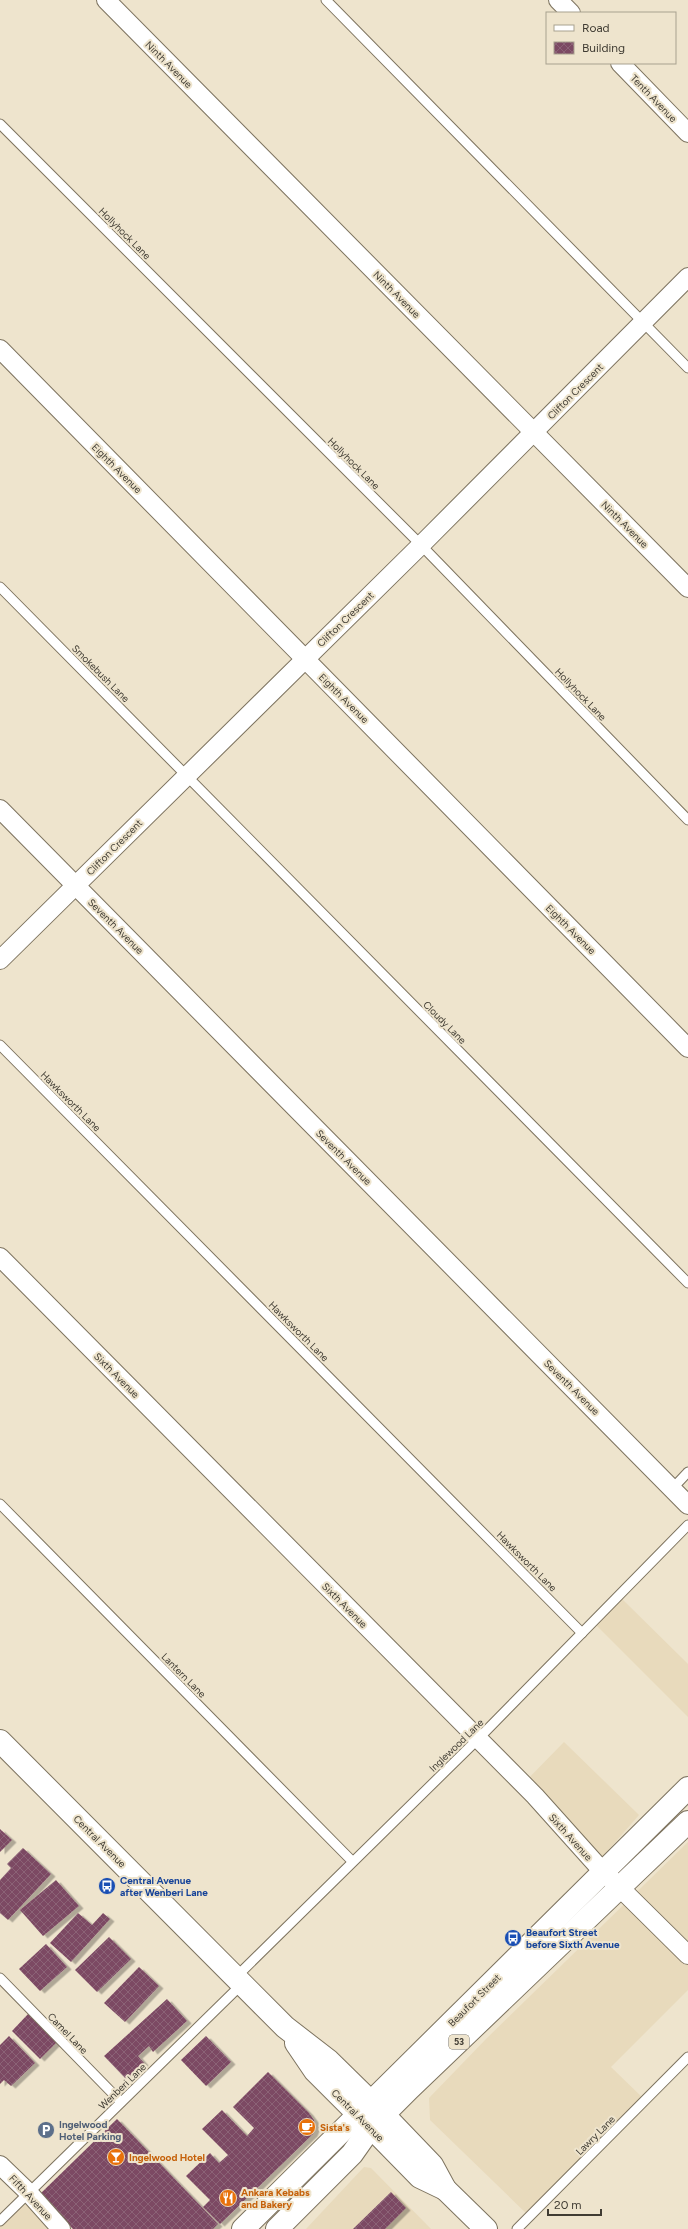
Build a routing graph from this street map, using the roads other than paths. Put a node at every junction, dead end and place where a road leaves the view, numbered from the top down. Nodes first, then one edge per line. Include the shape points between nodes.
1 (106, 0) edge
2 (326, 0) edge
3 (558, 0) edge
4 (570, 12) edge
5 (621, 64) edge
6 (0, 124) edge
7 (688, 133) edge
8 (688, 277) edge
9 (643, 322) junction
10 (0, 349) edge
11 (688, 368) edge
12 (534, 432) junction
13 (421, 545) junction
14 (0, 587) edge
15 (688, 588) edge
16 (305, 659) junction
17 (186, 776) junction
18 (0, 809) edge
19 (688, 820) edge
20 (75, 885) junction
21 (0, 960) edge
22 (0, 1045) edge
23 (688, 1048) edge
24 (0, 1257) edge
25 (688, 1283) edge
26 (688, 1472) edge
27 (672, 1488) junction
28 (0, 1504) edge
29 (688, 1505) edge
30 (688, 1525) edge
31 (582, 1633) junction
32 (478, 1739) junction
33 (0, 1741) edge
34 (688, 1788) edge
35 (688, 1822) edge
36 (352, 1861) junction
37 (603, 1871) junction
38 (620, 1889) junction
39 (688, 1955) edge
40 (0, 1978) edge
41 (240, 1980) junction
42 (688, 2057) edge
43 (121, 2102) junction
44 (371, 2114) junction
45 (0, 2165) edge
46 (28, 2192) junction
47 (0, 2221) edge
48 (60, 2229) edge
49 (243, 2229) edge
50 (277, 2229) edge
51 (486, 2229) edge
52 (517, 2229) edge

1 - 12 street, Ninth Avenue
2 - 9 lane
3 - 4 street
5 - 7 street, Tenth Avenue
6 - 13 lane, Hollyhock Lane
8 - 9 street, Clifton Crescent
9 - 11 lane
9 - 12 street, Clifton Crescent
10 - 16 street, Eighth Avenue
12 - 13 street, Clifton Crescent
12 - 15 street, Ninth Avenue
13 - 16 street, Clifton Crescent
13 - 19 lane, Hollyhock Lane
14 - 17 lane, Smokebush Lane
16 - 17 street, Clifton Crescent
16 - 23 street, Eighth Avenue
17 - 20 street, Clifton Crescent
17 - 25 lane, Cloudy Lane
18 - 20 street, Seventh Avenue
20 - 21 street, Clifton Crescent
20 - 27 street, Seventh Avenue
22 - 31 lane, Hawksworth Lane
24 - 32 street, Sixth Avenue
26 - 27 lane
27 - 29 street, Seventh Avenue
28 - 36 lane, Lantern Lane
30 - 31 lane, Inglewood Lane
31 - 32 lane, Inglewood Lane
32 - 36 lane, Inglewood Lane
32 - 37 street, Sixth Avenue via 535,1796
33 - 41 main road, Central Avenue
34 - 37 main road, Beaufort Street / 53
35 - 38 main road, Beaufort Street / 53
36 - 41 lane, Inglewood Lane
37 - 38 street, Sixth Avenue
37 - 44 main road, Beaufort Street / 53
38 - 39 street, Sixth Avenue
38 - 44 main road, Beaufort Street / 53
40 - 43 lane, Camel Lane
41 - 43 lane, Wenberi Lane
41 - 44 main road, Central Avenue via 285,2027 315,2071
42 - 52 lane, Lawry Lane
43 - 46 lane, Wenberi Lane
44 - 49 main road, Beaufort Street / 53
44 - 50 main road, Beaufort Street / 53 via 352,2154
44 - 51 main road, Central Avenue via 420,2177 445,2188
45 - 46 street, Fifth Avenue
46 - 47 lane, Wenberi Lane
46 - 48 street, Fifth Avenue

